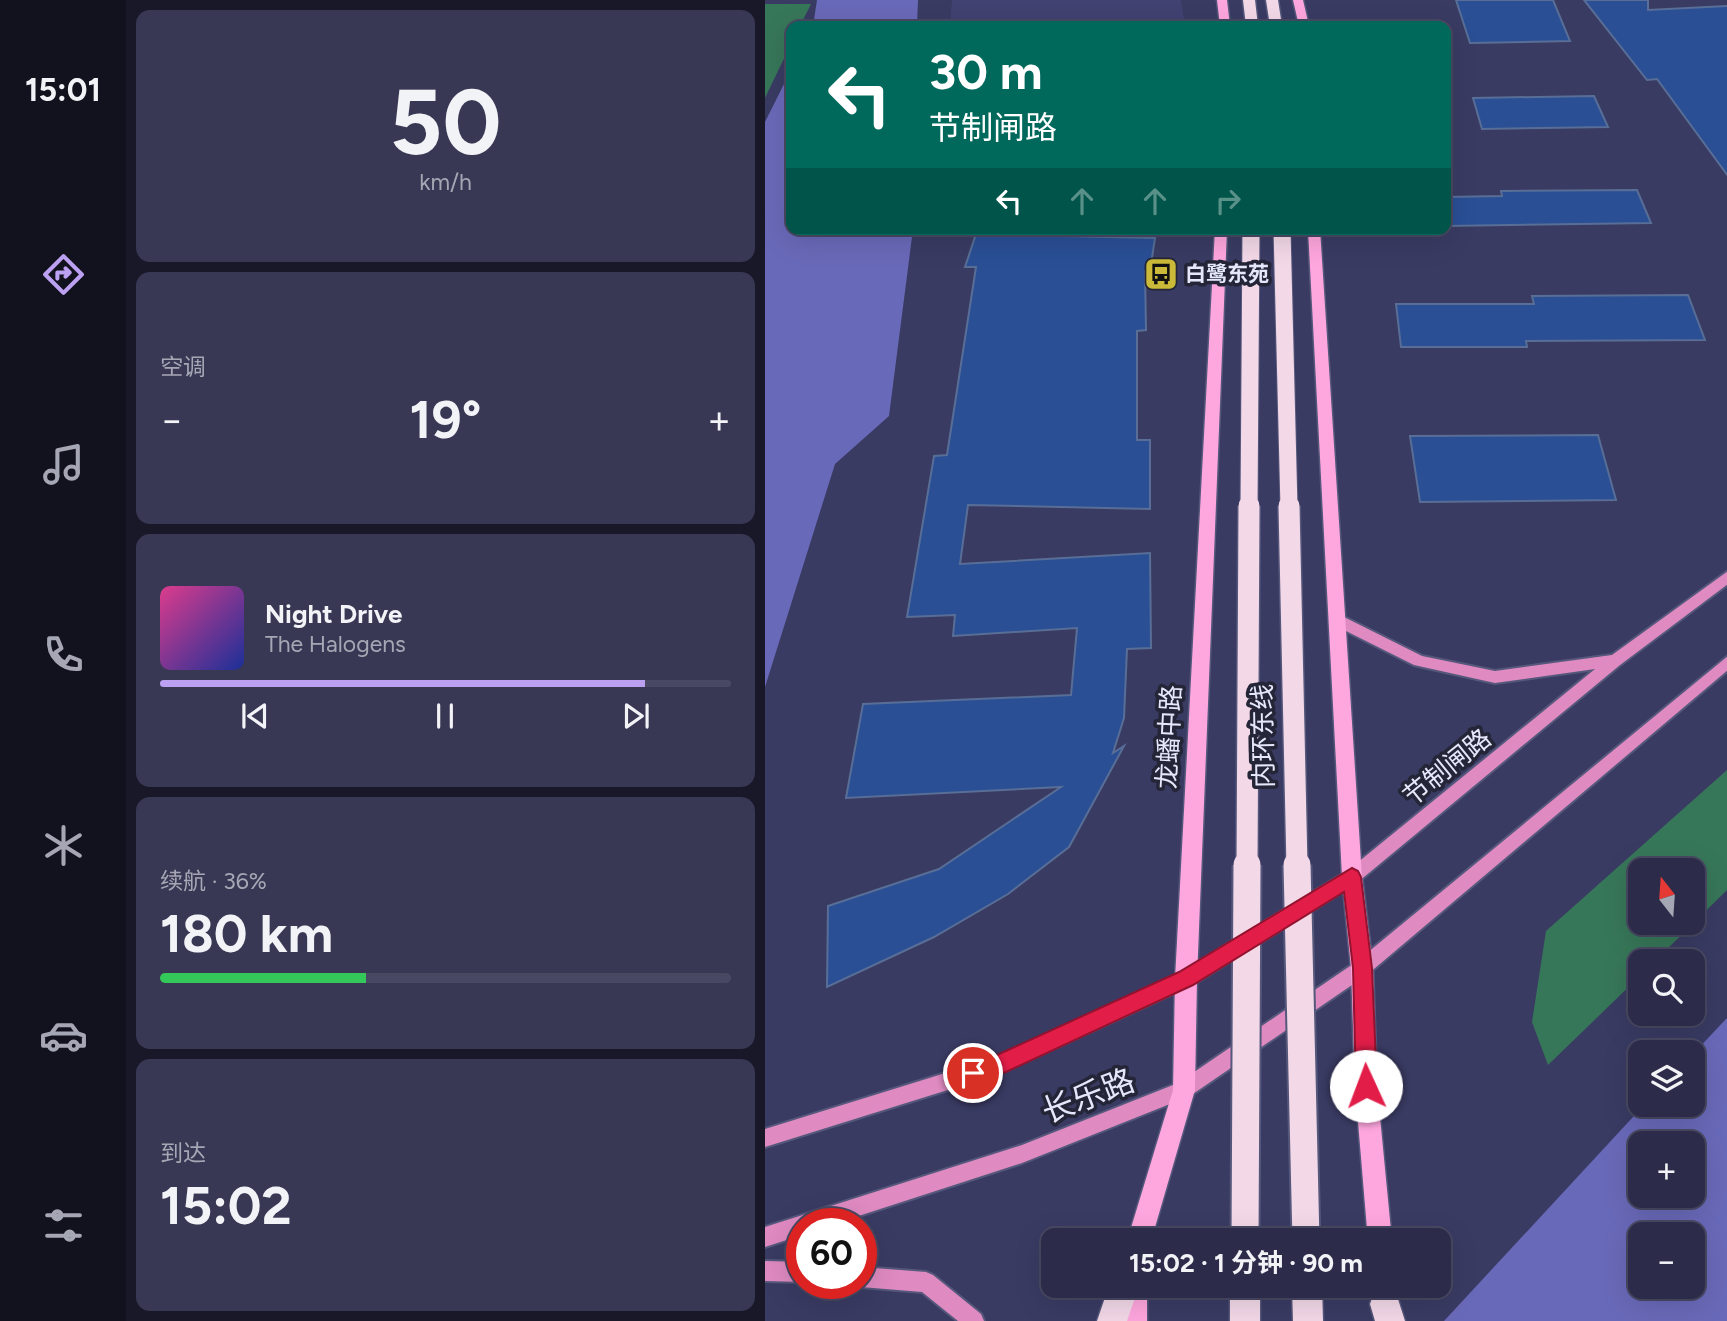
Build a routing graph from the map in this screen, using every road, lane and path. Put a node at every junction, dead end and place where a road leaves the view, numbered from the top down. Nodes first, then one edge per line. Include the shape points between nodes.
1 (1222, 0) edge
2 (1249, 0) edge
3 (1272, 0) edge
4 (1298, 0) edge
5 (1224, 21) edge
6 (1251, 21) edge
7 (1275, 21) edge
8 (1303, 21) edge
9 (1221, 235) edge
10 (1251, 235) edge
11 (1282, 235) edge
12 (1313, 235) edge
13 (1727, 576) edge
14 (1337, 620) junction
15 (1615, 660) junction
16 (1727, 661) edge
17 (1352, 877) junction
18 (1362, 968) junction
19 (1186, 979) junction
20 (1184, 1090) junction
21 (765, 1138) edge
22 (855, 1208) edge
23 (1143, 1228) edge
24 (1245, 1228) edge
25 (1306, 1228) edge
26 (1379, 1228) edge
27 (786, 1230) edge
28 (765, 1237) edge
29 (765, 1271) edge
30 (786, 1272) edge
31 (877, 1278) edge
32 (1120, 1298) edge
33 (1135, 1298) edge
34 (1245, 1298) edge
35 (1307, 1298) edge
36 (974, 1321) edge
37 (1112, 1321) edge
38 (1134, 1321) edge
39 (1245, 1321) edge
40 (1308, 1321) edge

1 - 5 main road
2 - 6 highway
3 - 7 highway
4 - 8 main road
9 - 19 main road, 龙蟠中路
10 - 24 highway, 内环东线, bridge
11 - 25 highway, 内环东线, bridge
12 - 14 main road
13 - 15 main road, 节制闸路
14 - 15 main road via 1419,661 1495,677
14 - 17 main road
15 - 17 main road, 节制闸路
16 - 18 main road
17 - 18 main road
17 - 19 main road, 节制闸路
18 - 20 main road, 长乐路
18 - 26 main road via 1366,1086
19 - 20 main road, 龙蟠中路
19 - 21 main road via 999,1065
20 - 22 main road, 长乐路 via 1022,1154
20 - 23 main road, 龙蟠中路
27 - 28 main road
29 - 30 main road
31 - 36 main road via 926,1282
32 - 37 highway
33 - 38 main road
34 - 39 highway
35 - 40 highway

